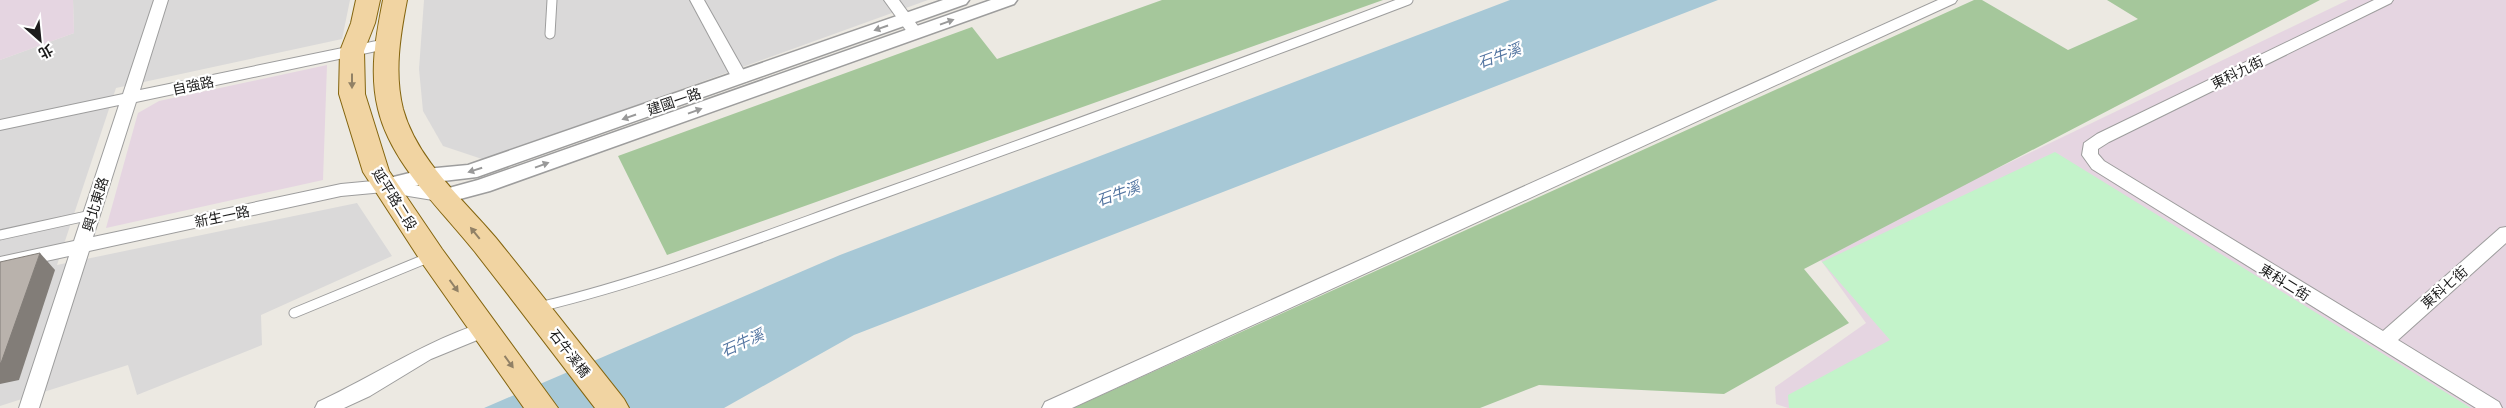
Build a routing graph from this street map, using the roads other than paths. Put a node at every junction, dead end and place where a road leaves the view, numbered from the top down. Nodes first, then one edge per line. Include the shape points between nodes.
1 (161, 0) edge
2 (368, 0) edge
3 (395, 0) edge
4 (552, 0) edge
5 (697, 0) edge
6 (891, 0) edge
7 (960, 0) edge
8 (1008, 0) edge
9 (1408, 0) edge
10 (1950, 0) edge
11 (2386, 0) edge
12 (910, 26) junction
13 (550, 34) dead end
14 (386, 44) junction
15 (352, 51) junction
16 (740, 78) junction
17 (129, 98) junction
18 (0, 125) edge
19 (2090, 146) joint
20 (426, 176) junction
21 (384, 186) junction
22 (445, 196) junction
23 (91, 215) junction
24 (2506, 233) edge
25 (0, 235) edge
26 (83, 245) junction
27 (432, 256) junction
28 (0, 264) edge
29 (531, 303) junction
30 (294, 314) dead end
31 (483, 326) junction
32 (2383, 342) junction
33 (29, 408) edge
34 (325, 408) edge
35 (542, 408) edge
36 (613, 408) edge
37 (1052, 408) edge
38 (2492, 408) edge

1 - 17 street, 興北東路
2 - 15 main road, 延平路二段
3 - 14 main road
4 - 13 lane
5 - 16 street
6 - 12 street
7 - 12 street, 建國一路
12 -> 8 street, 建國一路
9 - 29 lane via 1168,92 714,254 606,291
10 - 37 street
11 - 19 street, 東科九街
12 -> 16 street, 建國一路
22 -> 12 street, 建國一路 via 483,186
14 - 15 street, 自強路
14 - 20 main road via 384,76 396,127
15 - 17 street, 自強路
15 -> 21 main road, 延平路二段 via 352,94 374,167
16 -> 20 street, 建國一路 via 470,172
17 - 18 street, 自強路
17 - 23 street, 興北東路
19 - 32 street, 東科二街 via 2090,155 2098,165
20 - 21 street, 建國一路
20 - 22 main road
21 - 22 street, 新生一路
21 - 26 street, 新生一路 via 341,190
21 - 27 main road, 延平路二段
29 -> 22 main road
23 - 25 lane
23 - 26 street, 興北東路
24 - 32 street, 東科七街
26 - 28 street, 新生一路
26 - 33 street, 興北東路
27 - 30 lane
27 -> 31 main road, 延平路二段
29 - 36 main road, 石牛溪橋
31 - 34 street
31 -> 35 main road
32 - 38 street, 東科二街

